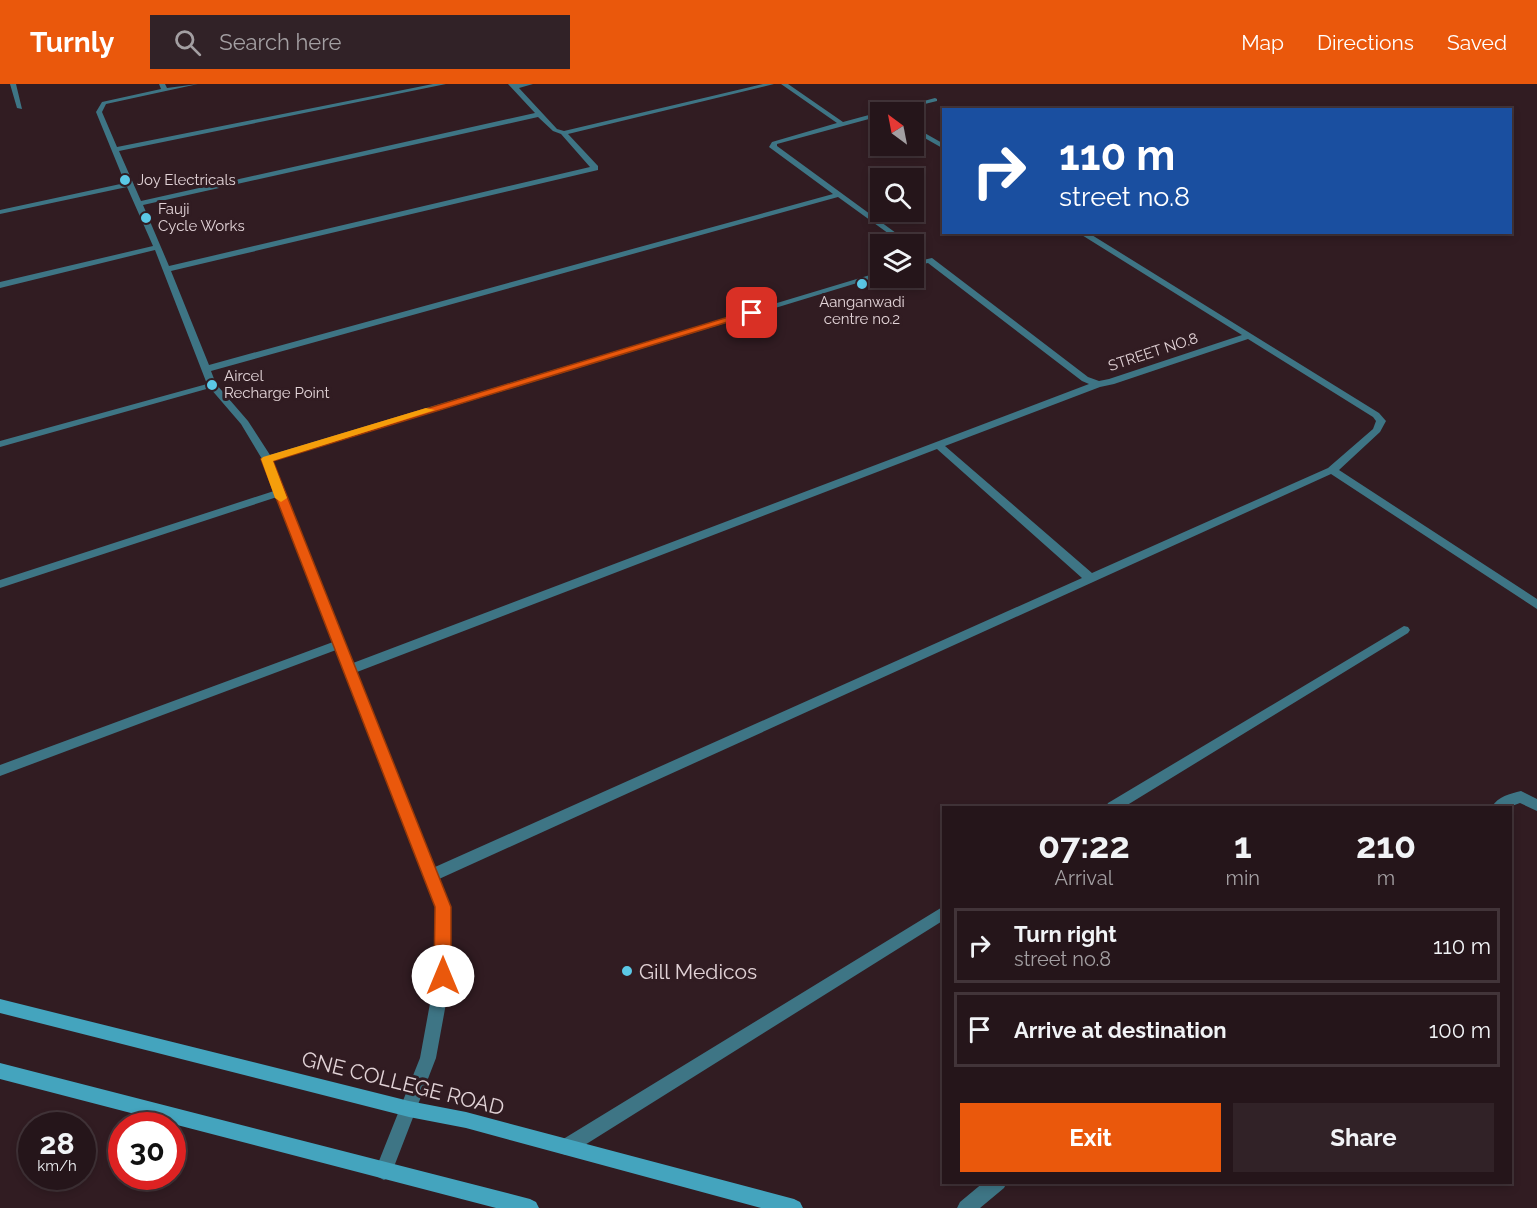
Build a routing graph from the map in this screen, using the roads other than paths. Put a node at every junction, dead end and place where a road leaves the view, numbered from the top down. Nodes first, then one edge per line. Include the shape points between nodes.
1 (13, 84) edge
2 (195, 84) edge
3 (443, 84) edge
4 (530, 84) edge
5 (771, 84) edge
6 (784, 84) edge
7 (513, 86) edge
8 (164, 87) edge
9 (935, 100) dead end
10 (924, 103) edge
11 (20, 108) dead end
12 (541, 114) junction
13 (870, 117) edge
14 (842, 124) junction
15 (563, 133) junction
16 (924, 135) edge
17 (942, 146) edge
18 (115, 150) junction
19 (129, 184) junction
20 (838, 195) junction
21 (139, 204) junction
22 (0, 212) edge
23 (893, 234) edge
24 (1084, 234) edge
25 (158, 247) junction
26 (924, 258) edge
27 (167, 269) junction
28 (870, 277) edge
29 (0, 285) edge
30 (1249, 336) junction
31 (206, 369) junction
32 (1098, 384) junction
33 (213, 385) junction
34 (0, 444) edge
35 (937, 444) junction
36 (267, 459) junction
37 (1332, 470) junction
38 (279, 493) junction
39 (1091, 579) junction
40 (0, 584) edge
41 (1537, 605) edge
42 (1404, 630) dead end
43 (339, 644) junction
44 (349, 670) junction
45 (0, 771) edge
46 (1537, 805) edge
47 (1115, 806) edge
48 (1500, 806) edge
49 (430, 876) junction
50 (942, 913) edge
51 (0, 1006) edge
52 (0, 1071) edge
53 (409, 1109) junction
54 (566, 1147) junction
55 (384, 1171) junction
56 (996, 1184) edge
57 (530, 1208) edge
58 (794, 1208) edge
59 (966, 1208) edge

1 - 11 street
2 - 8 street
3 - 18 street
4 - 7 street
5 - 15 street
6 - 14 street
7 - 12 street
8 - 18 street via 101,104 99,112
9 - 10 street
12 - 15 street
12 - 21 street
13 - 14 street
14 - 20 street via 774,143 773,147
15 - 27 street via 595,168
16 - 17 street
18 - 19 street
19 - 21 street
19 - 22 street
20 - 23 street
20 - 31 street
21 - 25 street
24 - 30 street
25 - 27 street
25 - 29 street
26 - 32 street, STREET NO.8 via 1085,379
27 - 31 street
28 - 36 street
30 - 32 street, STREET NO.8
30 - 37 street via 1381,421
31 - 33 street
32 - 35 street
33 - 34 street
33 - 36 street via 245,423
35 - 39 street
35 - 44 street
36 - 38 street
37 - 39 street
37 - 41 street
38 - 40 street
38 - 43 street
39 - 49 street
42 - 47 street
43 - 44 street
43 - 45 street
44 - 49 street
46 - 48 street via 1521,797
49 - 53 street via 443,907 443,976 428,1058
50 - 54 street
51 - 53 street, GNE COLLEGE ROAD
52 - 55 street
53 - 54 street, GNE COLLEGE ROAD
53 - 55 street
54 - 58 street, GNE COLLEGE ROAD
55 - 57 street
56 - 59 street

